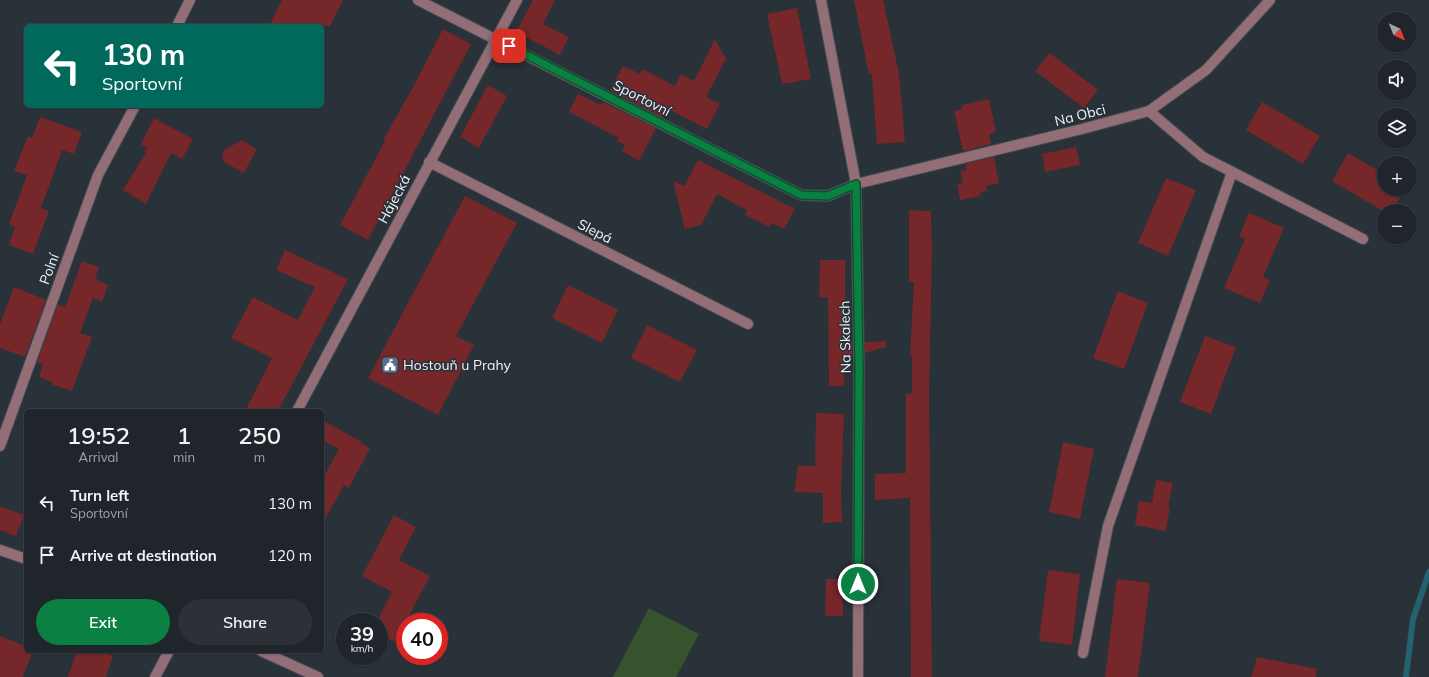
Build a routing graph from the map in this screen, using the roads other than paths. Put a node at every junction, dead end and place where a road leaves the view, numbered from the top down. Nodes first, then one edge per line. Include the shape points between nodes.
1 (190, 0) edge
2 (418, 0) edge
3 (517, 0) edge
4 (821, 0) edge
5 (1270, 0) edge
6 (178, 24) edge
7 (495, 39) junction
8 (134, 108) edge
9 (1149, 111) junction
10 (429, 162) junction
11 (1232, 172) junction
12 (856, 184) junction
13 (1363, 239) dead end
14 (748, 324) dead end
15 (298, 409) edge
16 (0, 446) edge
17 (0, 550) edge
18 (24, 558) edge
19 (168, 653) edge
20 (265, 653) edge
21 (1083, 653) dead end
22 (155, 677) edge
23 (318, 677) edge
24 (858, 677) edge

1 - 6 street
2 - 7 street, Sportovní
3 - 7 street, Hájecká
4 - 12 street, Na Skalech
5 - 9 street, Na Obci via 1206,70
7 - 10 street, Hájecká
7 - 12 street, Sportovní via 801,195 828,196
8 - 16 street, Polní via 98,175
9 - 11 street via 1203,157
9 - 12 street, Na Obci
10 - 14 street, Slepá
10 - 15 street, Hájecká
11 - 13 street
11 - 21 street via 1108,526
12 - 24 street, Na Skalech via 859,367
17 - 18 street
19 - 22 street
20 - 23 street

